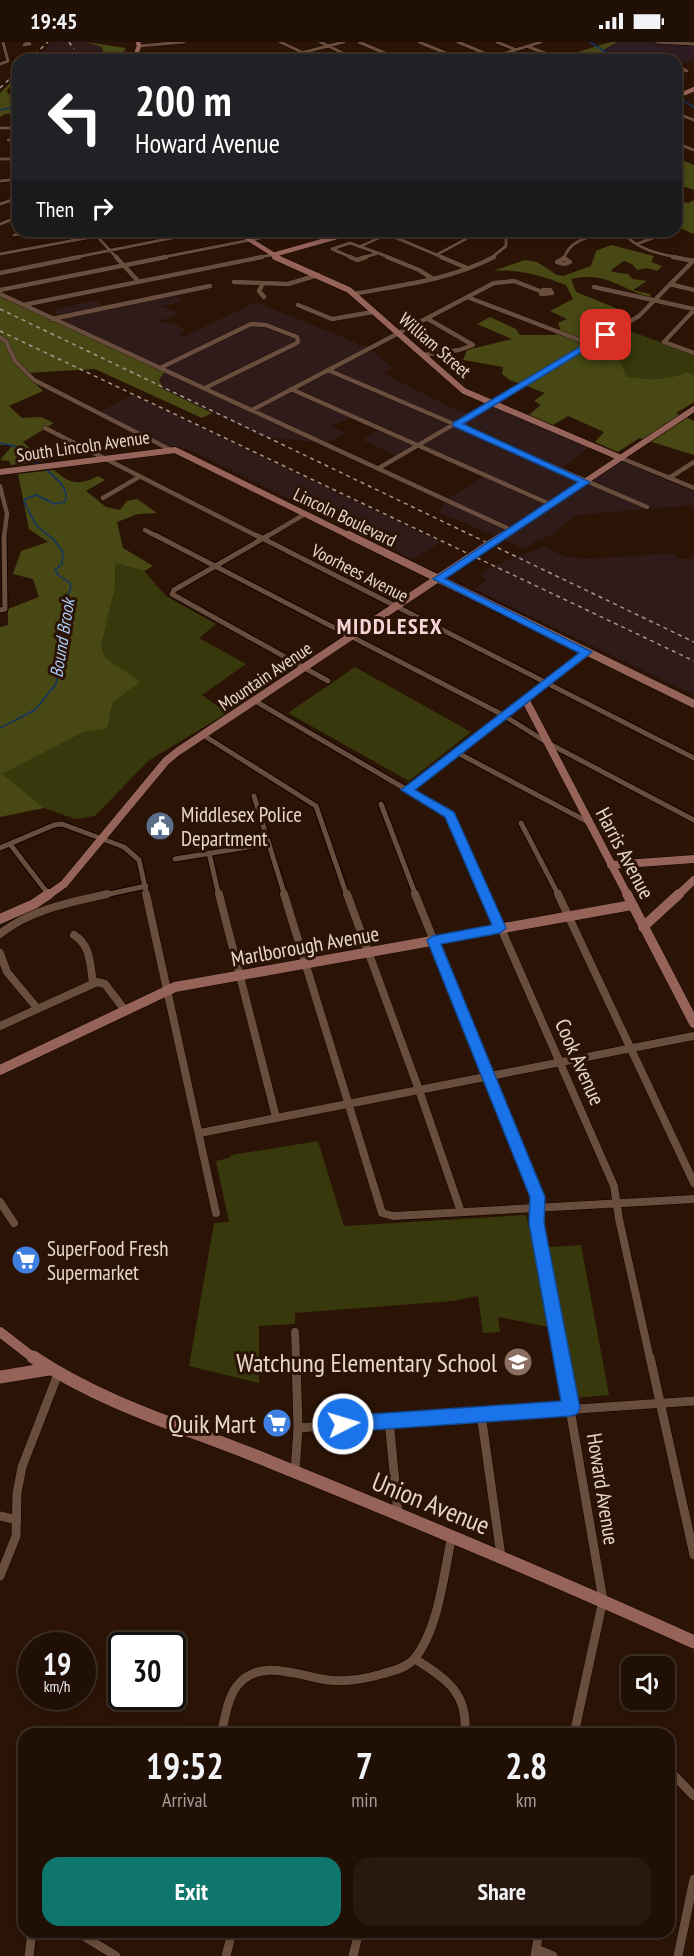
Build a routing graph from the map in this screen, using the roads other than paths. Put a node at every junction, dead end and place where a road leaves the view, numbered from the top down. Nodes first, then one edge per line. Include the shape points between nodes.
1 (3, 42) edge
2 (184, 42) edge
3 (280, 42) edge
4 (320, 42) edge
5 (344, 42) edge
6 (359, 42) edge
7 (419, 42) edge
8 (437, 42) edge
9 (458, 42) edge
10 (497, 42) edge
11 (541, 42) edge
12 (657, 42) edge
13 (170, 43) edge
14 (138, 44) edge
15 (694, 44) edge
16 (427, 45) junction
17 (329, 46) junction
18 (529, 47) junction
19 (516, 50) junction
20 (304, 53) junction
21 (136, 54) joint
22 (345, 54) edge
23 (389, 54) edge
24 (449, 54) edge
25 (487, 54) edge
26 (503, 54) edge
27 (550, 54) dead end
28 (0, 64) edge
29 (687, 71) dead end
30 (694, 73) edge
31 (8, 140) dead end
32 (12, 140) edge
33 (92, 237) edge
34 (98, 237) edge
35 (170, 237) edge
36 (245, 237) edge
37 (265, 237) edge
38 (343, 237) edge
39 (380, 237) edge
40 (394, 237) edge
41 (466, 237) edge
42 (506, 237) edge
43 (597, 237) edge
44 (628, 237) edge
45 (652, 237) edge
46 (249, 240) junction
47 (637, 244) junction
48 (361, 246) junction
49 (110, 251) junction
50 (378, 253) junction
51 (0, 254) edge
52 (271, 255) junction
53 (436, 255) junction
54 (564, 258) dead end
55 (694, 261) edge
56 (124, 266) junction
57 (467, 268) junction
58 (0, 273) edge
59 (318, 275) junction
60 (433, 279) junction
61 (138, 281) junction
62 (234, 282) dead end
63 (262, 285) junction
64 (670, 285) junction
65 (210, 286) dead end
66 (594, 287) dead end
67 (694, 290) edge
68 (540, 291) dead end
69 (0, 292) edge
70 (353, 294) junction
71 (264, 297) dead end
72 (467, 297) junction
73 (654, 301) junction
74 (23, 305) junction
75 (298, 305) dead end
76 (694, 310) edge
77 (373, 312) junction
78 (52, 319) junction
79 (428, 319) junction
80 (398, 333) junction
81 (0, 337) edge
82 (590, 344) junction
83 (694, 353) edge
84 (423, 356) junction
85 (160, 368) junction
86 (328, 370) junction
87 (205, 388) junction
88 (291, 389) junction
89 (491, 404) junction
90 (694, 409) edge
91 (252, 410) junction
92 (686, 414) junction
93 (694, 417) edge
94 (456, 424) junction
95 (45, 428) dead end
96 (417, 445) junction
97 (171, 450) junction
98 (621, 458) junction
99 (103, 459) junction
100 (694, 462) edge
101 (379, 468) junction
102 (0, 472) edge
103 (139, 477) junction
104 (669, 478) junction
105 (585, 482) junction
106 (0, 486) edge
107 (694, 488) edge
108 (103, 498) dead end
109 (550, 504) junction
110 (647, 507) dead end
111 (304, 513) junction
112 (145, 530) dead end
113 (511, 530) junction
114 (260, 540) junction
115 (2, 549) edge
116 (216, 565) junction
117 (2, 578) edge
118 (438, 579) junction
119 (395, 608) junction
120 (3, 609) edge
121 (350, 637) junction
122 (587, 652) junction
123 (304, 668) junction
124 (328, 681) dead end
125 (546, 683) junction
126 (525, 699) junction
127 (255, 701) junction
128 (694, 704) edge
129 (503, 715) junction
130 (203, 735) junction
131 (546, 742) junction
132 (456, 752) junction
133 (694, 758) edge
134 (406, 790) junction
135 (254, 796) dead end
136 (381, 804) dead end
137 (694, 820) edge
138 (588, 822) junction
139 (521, 823) dead end
140 (103, 838) junction
141 (10, 844) junction
142 (267, 844) junction
143 (0, 848) edge
144 (209, 854) junction
145 (175, 859) dead end
146 (694, 859) edge
147 (611, 865) junction
148 (693, 882) edge
149 (146, 886) junction
150 (49, 895) junction
151 (632, 905) junction
152 (569, 915) junction
153 (0, 919) edge
154 (644, 927) junction
155 (500, 928) junction
156 (0, 934) edge
157 (74, 935) dead end
158 (433, 940) junction
159 (0, 953) edge
160 (367, 953) junction
161 (305, 963) junction
162 (238, 976) junction
163 (93, 983) junction
164 (168, 989) junction
165 (37, 1008) junction
166 (124, 1010) junction
167 (694, 1023) edge
168 (0, 1026) edge
169 (694, 1036) edge
170 (629, 1048) junction
171 (561, 1062) junction
172 (0, 1070) edge
173 (490, 1076) junction
174 (419, 1090) junction
175 (348, 1104) junction
176 (276, 1117) junction
177 (200, 1133) junction
178 (694, 1184) edge
179 (694, 1199) edge
180 (0, 1202) edge
181 (618, 1204) junction
182 (538, 1208) junction
183 (461, 1212) junction
184 (216, 1213) dead end
185 (14, 1223) dead end
186 (0, 1332) edge
187 (295, 1332) dead end
188 (54, 1372) junction
189 (0, 1377) edge
190 (694, 1401) edge
191 (659, 1403) junction
192 (571, 1408) junction
193 (481, 1414) junction
194 (388, 1420) junction
195 (297, 1428) junction
196 (295, 1472) junction
197 (398, 1514) junction
198 (0, 1516) edge
199 (18, 1520) junction
200 (452, 1535) junction
201 (694, 1555) edge
202 (501, 1556) junction
203 (0, 1576) edge
204 (603, 1600) junction
205 (694, 1642) edge
206 (415, 1659) junction
207 (223, 1728) edge
208 (465, 1728) edge
209 (575, 1728) edge
210 (675, 1775) edge
211 (694, 1796) edge
212 (694, 1879) edge
213 (31, 1938) edge
214 (87, 1938) edge
215 (230, 1938) edge
216 (358, 1938) edge
217 (536, 1952) edge
218 (29, 1956) edge
219 (116, 1956) edge
220 (226, 1956) edge
221 (354, 1956) edge
222 (553, 1956) edge
223 (678, 1956) edge

1 - 28 street via 8,61
2 - 13 street
3 - 20 street
4 - 17 street
5 - 17 street
6 - 23 street
7 - 16 street
8 - 16 street
9 - 25 street
10 - 19 street
11 - 18 street
12 - 15 street
13 - 14 street
14 - 21 main road
16 - 24 street
17 - 20 street
17 - 22 street
18 - 19 street
18 - 27 street
19 - 26 street
20 - 21 street
29 - 30 street
31 - 32 street
33 - 51 street
34 - 49 street
35 - 49 street
36 - 46 main road, William Street
37 - 46 street
38 - 52 main road
39 - 48 street
40 - 53 street
41 - 53 street via 460,244
42 - 57 street via 502,253
43 - 54 street via 576,243
44 - 47 street
45 - 47 street
46 - 52 main road, William Street
46 - 56 street
47 - 55 street
48 - 50 street
48 - 50 street via 348,242 332,249 357,260
49 - 56 street
49 - 58 street
50 - 60 street
52 - 59 main road, William Street
52 - 61 street
53 - 57 street
55 - 64 street
56 - 61 street
56 - 69 street
57 - 60 street
59 - 63 street via 288,284
59 - 70 main road, William Street
60 - 70 street
61 - 74 street
62 - 63 street
63 - 71 street
64 - 67 street
64 - 73 street
65 - 78 street
66 - 73 street
68 - 72 street via 519,282 500,282
69 - 74 street
70 - 77 main road, William Street
72 - 79 street
72 - 82 street
73 - 76 street
73 - 82 street via 639,316
74 - 78 street
75 - 77 street via 332,319
76 - 83 street via 664,342
77 - 80 main road, William Street
78 - 85 street
79 - 80 street
79 - 84 street via 467,339 472,346
80 - 84 main road, William Street
80 - 86 street
81 - 97 street, Lincoln Boulevard via 6,341 15,362 34,380
82 - 89 street
84 - 89 main road, William Street via 458,387
85 - 87 street
85 - 87 street via 251,324 266,325 297,337 298,342
86 - 88 street
86 - 94 street
87 - 91 street
88 - 91 street
88 - 96 street
89 - 94 street
89 - 98 main road, William Street
90 - 92 main road, Mountain Avenue
91 - 101 street
92 - 93 street
92 - 98 main road, Mountain Avenue
94 - 96 street
94 - 105 street
95 - 99 street, Voorhees Avenue
96 - 101 street
96 - 109 street
97 - 99 main road, South Lincoln Avenue
97 - 111 main road, Lincoln Boulevard
98 - 104 street, William Street
98 - 105 main road, Mountain Avenue
99 - 102 main road, South Lincoln Avenue
99 - 103 street, Voorhees Avenue
100 - 104 street
101 - 113 street
103 - 108 street
103 - 114 street, Voorhees Avenue
104 - 107 street, William Street
105 - 109 main road, Mountain Avenue
105 - 110 street
106 - 115 street via 7,514
109 - 113 main road, Mountain Avenue
111 - 114 street
111 - 118 main road, Lincoln Boulevard
112 - 116 street
113 - 118 main road, Mountain Avenue, bridge
114 - 116 street
114 - 119 street, Voorhees Avenue
115 - 117 street
116 - 121 street
116 - 123 street via 171,592
117 - 120 street
118 - 119 main road, Mountain Avenue
118 - 122 main road, Lincoln Boulevard
119 - 121 main road, Mountain Avenue
119 - 125 street, Voorhees Avenue
121 - 123 main road, Mountain Avenue
121 - 129 street
122 - 125 main road
122 - 128 main road, Lincoln Boulevard
123 - 124 street
123 - 127 main road, Mountain Avenue
125 - 126 main road
125 - 133 street, Voorhees Avenue
126 - 129 street
126 - 131 main road, Harris Avenue
127 - 130 main road, Mountain Avenue
127 - 134 street, Cook Avenue
129 - 131 street
129 - 132 street
130 - 140 main road, Mountain Avenue via 166,761
130 - 160 street via 316,806
131 - 137 street
131 - 138 main road, Harris Avenue
132 - 134 street
132 - 138 street
134 - 155 street, Cook Avenue via 450,815
135 - 142 street
136 - 158 street, Howard Avenue
138 - 147 main road, Harris Avenue
139 - 152 street
140 - 141 street via 66,825
140 - 149 street via 137,857
140 - 150 main road, Mountain Avenue via 76,872
141 - 143 street
141 - 150 street
142 - 144 street
142 - 161 street
144 - 145 street
144 - 162 street
146 - 147 main road
147 - 151 main road, Harris Avenue
148 - 154 main road
149 - 156 street via 65,903
149 - 164 street
150 - 153 main road, Mountain Avenue
151 - 152 main road, Marlborough Avenue
151 - 154 main road, Harris Avenue
152 - 155 main road, Marlborough Avenue
152 - 170 street
154 - 167 main road, Harris Avenue
155 - 158 main road, Marlborough Avenue
155 - 171 street, Cook Avenue
157 - 163 street via 87,949
158 - 160 main road, Marlborough Avenue
158 - 173 street, Howard Avenue
159 - 165 street via 7,972
160 - 161 main road, Marlborough Avenue
160 - 174 street
161 - 162 main road, Marlborough Avenue
161 - 175 street
162 - 164 main road, Marlborough Avenue
162 - 176 street
163 - 165 street
163 - 166 street via 105,984
164 - 166 main road, Marlborough Avenue
164 - 177 street
165 - 168 street
166 - 172 main road, Marlborough Avenue
169 - 170 street
170 - 171 street
170 - 178 street
171 - 173 street
171 - 181 street, Cook Avenue
173 - 174 street
173 - 182 street, Howard Avenue
174 - 175 street
174 - 183 street
175 - 176 street
175 - 183 street via 379,1207 385,1215
176 - 177 street
177 - 184 street
179 - 181 street
180 - 185 street
181 - 182 street
181 - 191 street, Cook Avenue
182 - 183 street
182 - 192 street, Howard Avenue via 537,1223
186 - 188 main road, Union Avenue
187 - 195 street
188 - 189 main road
188 - 196 main road, Union Avenue via 171,1426
188 - 199 street via 22,1467 17,1493
190 - 191 street
191 - 192 street
191 - 201 street, Cook Avenue
192 - 193 street
192 - 204 street, Howard Avenue
193 - 194 street
193 - 202 street
194 - 195 street
194 - 197 street
195 - 196 street
196 - 197 main road, Union Avenue
197 - 200 main road, Union Avenue
198 - 199 street
199 - 203 street
200 - 202 main road, Union Avenue
200 - 206 street via 428,1633
202 - 204 main road, Union Avenue
204 - 205 main road, Union Avenue
204 - 209 street
206 - 207 street via 369,1678 329,1681 268,1670 251,1675 239,1684 232,1697
206 - 208 street via 451,1682 458,1691 465,1711
210 - 211 street
212 - 223 street
213 - 218 street
214 - 219 street
215 - 220 street
216 - 221 street
217 - 222 street

